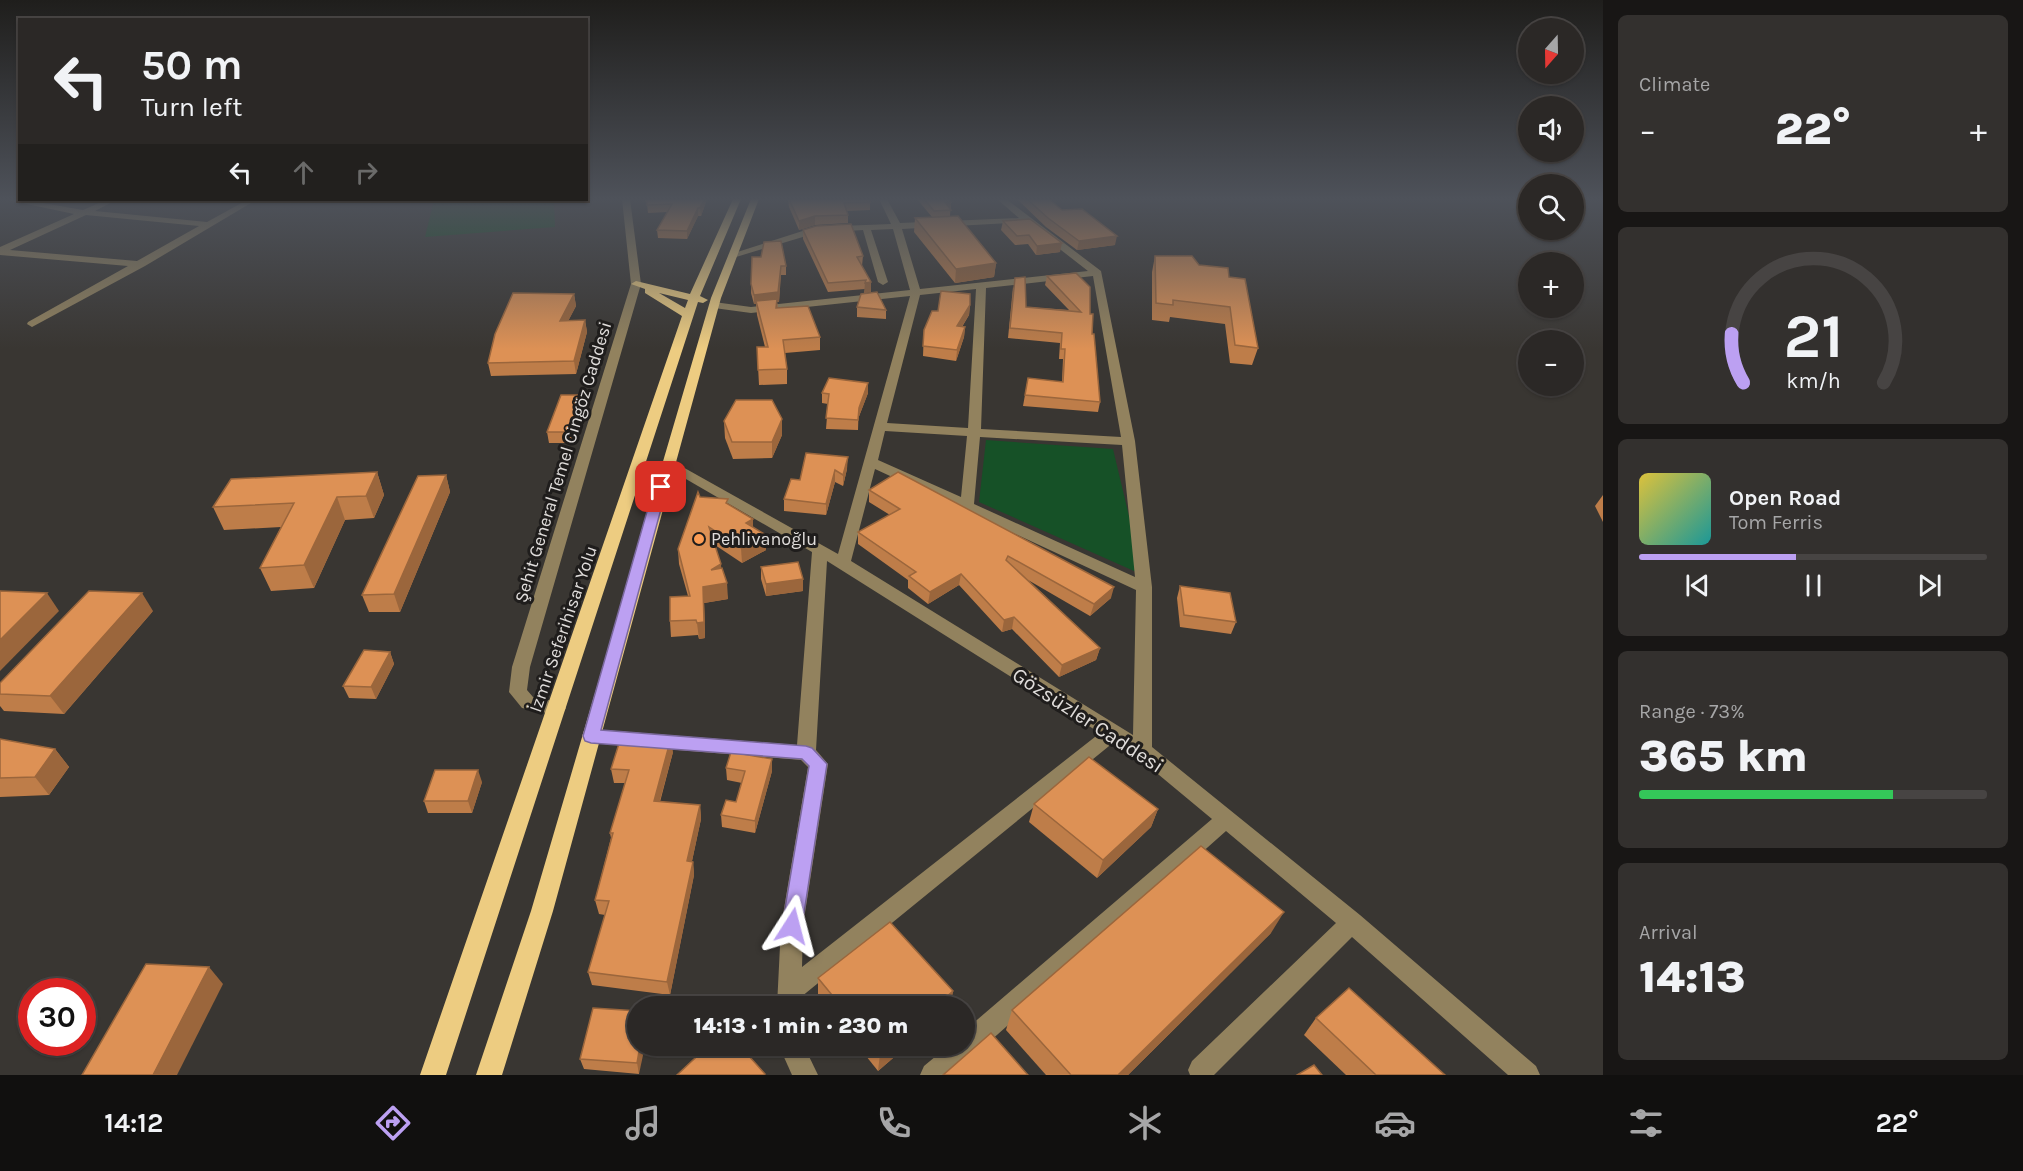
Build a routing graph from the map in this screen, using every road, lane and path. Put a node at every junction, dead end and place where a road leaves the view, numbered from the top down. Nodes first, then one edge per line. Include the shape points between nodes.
1 (166, 249) edge
2 (636, 249) edge
3 (715, 249) edge
4 (735, 249) edge
5 (752, 249) edge
6 (873, 249) edge
7 (904, 249) edge
8 (1066, 249) edge
9 (0, 251) edge
10 (733, 255) junction
11 (142, 264) junction
12 (1097, 273) junction
13 (702, 278) junction
14 (883, 282) dead end
15 (981, 284) junction
16 (643, 285) junction
17 (916, 292) junction
18 (694, 297) junction
19 (714, 305) junction
20 (689, 315) junction
21 (32, 324) dead end
22 (881, 427) junction
23 (974, 432) junction
24 (1128, 441) junction
25 (872, 462) junction
26 (667, 464) junction
27 (967, 507) junction
28 (820, 550) junction
29 (843, 562) junction
30 (1144, 588) junction
31 (557, 708) junction
32 (1114, 732) junction
33 (591, 736) junction
34 (1142, 750) junction
35 (806, 753) junction
36 (1226, 819) junction
37 (1352, 922) junction
38 (789, 996) edge
39 (793, 996) edge
40 (796, 1056) edge
41 (1201, 1073) edge
42 (433, 1075) edge
43 (489, 1075) edge
44 (805, 1075) edge
45 (933, 1075) edge
46 (1527, 1075) edge

1 - 11 street
2 - 16 street, Şehit General Temel Cingöz Caddesi
3 - 13 main road, İzmir Seferihisar Yolu
4 - 10 main road
5 - 10 street
6 - 14 street
7 - 17 street
8 - 12 street
9 - 11 street
10 - 19 main road
11 - 21 street
12 - 15 street
12 - 24 street
13 - 16 main road via 690,284
13 - 18 main road, İzmir Seferihisar Yolu
15 - 17 street
15 - 23 street
16 - 18 main road
16 - 20 main road
16 - 31 street, Şehit General Temel Cingöz Caddesi via 520,668 518,692 528,704
17 - 19 street via 752,310
17 - 22 street
18 - 19 main road
18 - 20 main road, İzmir Seferihisar Yolu
19 - 26 main road
20 - 31 main road, İzmir Seferihisar Yolu
22 - 23 street
22 - 25 street
23 - 24 street
23 - 27 street
24 - 30 street
25 - 27 street
25 - 29 street
26 - 28 street, Gözsüzler Caddesi
26 - 33 main road
27 - 30 street
28 - 29 street, Gözsüzler Caddesi
28 - 35 street
29 - 32 street, Gözsüzler Caddesi
30 - 34 street
31 - 42 main road, İzmir Seferihisar Yolu
32 - 34 street, Gözsüzler Caddesi
32 - 39 street
33 - 35 street
33 - 43 main road via 542,911
34 - 36 street, Gözsüzler Caddesi
35 - 38 street via 818,764 792,926
36 - 37 street, Gözsüzler Caddesi
36 - 45 street
37 - 41 street
37 - 46 street, Gözsüzler Caddesi
40 - 44 street

